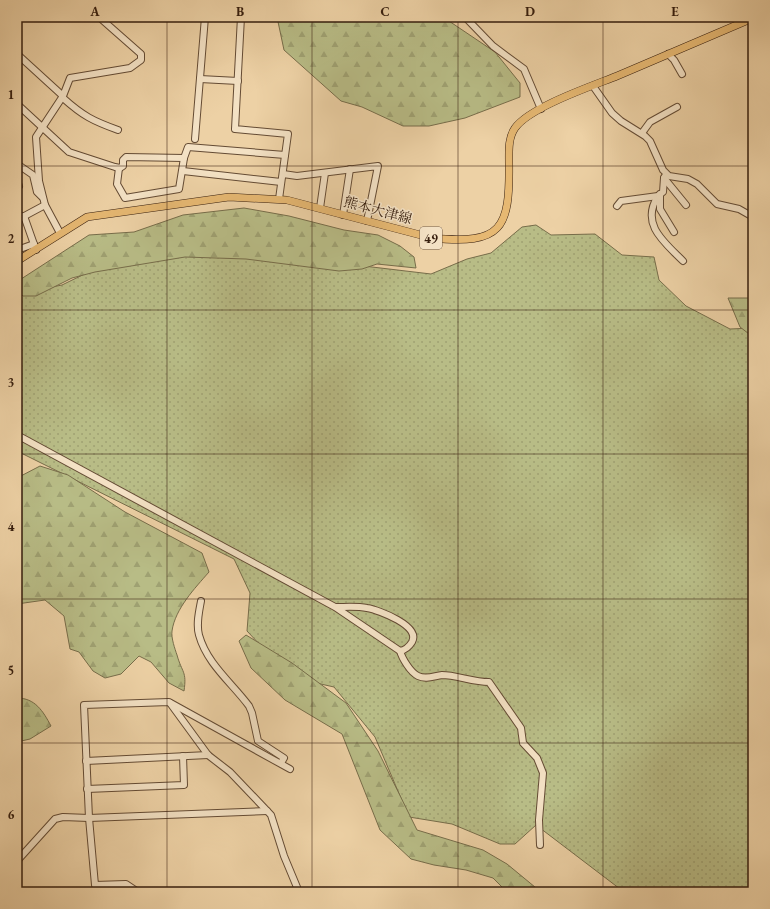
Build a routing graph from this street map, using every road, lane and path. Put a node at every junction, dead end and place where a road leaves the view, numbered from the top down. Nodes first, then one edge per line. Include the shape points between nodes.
1 (99, 17) edge
2 (206, 17) edge
3 (241, 17) edge
4 (465, 17) edge
5 (751, 19) edge
6 (17, 54) edge
7 (668, 54) junction
8 (682, 74) dead end
9 (200, 79) junction
10 (238, 81) junction
11 (593, 86) junction
12 (63, 97) junction
13 (17, 104) edge
14 (677, 107) dead end
15 (542, 109) junction
16 (41, 126) junction
17 (118, 130) dead end
18 (642, 134) junction
19 (195, 139) dead end
20 (285, 155) junction
21 (184, 158) junction
22 (17, 164) edge
23 (119, 168) junction
24 (350, 170) junction
25 (183, 171) junction
26 (325, 173) junction
27 (283, 174) junction
28 (665, 176) junction
29 (281, 182) junction
30 (659, 195) junction
31 (43, 198) junction
32 (279, 199) junction
33 (45, 205) junction
34 (686, 205) dead end
35 (617, 206) dead end
36 (320, 208) junction
37 (343, 215) junction
38 (24, 216) junction
39 (753, 217) edge
40 (17, 220) edge
41 (367, 221) junction
42 (674, 232) dead end
43 (60, 233) junction
44 (35, 247) junction
45 (17, 250) edge
46 (17, 261) edge
47 (683, 261) dead end
48 (17, 435) edge
49 (201, 601) dead end
50 (334, 606) junction
51 (400, 651) junction
52 (169, 702) junction
53 (208, 754) junction
54 (183, 756) junction
55 (86, 760) junction
56 (281, 763) junction
57 (290, 769) dead end
58 (87, 789) junction
59 (267, 811) junction
60 (88, 818) junction
61 (540, 845) dead end
62 (17, 861) edge
63 (138, 892) edge
64 (299, 892) edge

1 - 12 street via 141,54 142,60 130,68 70,78
2 - 9 street
3 - 10 street
4 - 15 street via 493,46 524,69
5 - 7 main road, 熊本大津線 / 49
6 - 12 street
7 - 8 street
7 - 11 main road, 熊本大津線 / 49
9 - 10 street
9 - 19 street
10 - 20 street via 235,129 288,134
11 - 15 main road, 熊本大津線 / 49
11 - 18 street via 616,117
12 - 16 street
12 - 17 street via 93,122
13 - 16 street
14 - 18 street via 650,122
15 - 41 main road, 熊本大津線 / 49 via 523,120 512,134 509,146 508,203 500,224 491,232 480,238 468,240 438,239
16 - 23 street via 69,152
16 - 31 street via 36,144
18 - 28 street via 650,141
20 - 21 street via 188,147
20 - 27 street
21 - 23 street via 126,157 123,166
21 - 25 street
22 - 31 street via 33,175 37,192
23 - 25 street via 116,184 125,198 179,189
24 - 26 street
24 - 37 street
24 - 41 street via 378,166
25 - 29 street
26 - 27 street via 297,176
26 - 36 street
27 - 29 street
28 - 30 street via 663,192
28 - 34 street
28 - 39 street via 688,179 697,184 717,204 739,209
29 - 32 street
30 - 35 street via 621,201
30 - 42 street via 660,209
30 - 47 street via 650,210 653,223 664,243
31 - 33 street
32 - 36 main road, 熊本大津線 / 49
32 - 43 main road, 熊本大津線 / 49 via 229,196 94,215 80,220
33 - 38 street
33 - 43 street
36 - 37 main road, 熊本大津線 / 49
37 - 41 main road, 熊本大津線 / 49
38 - 40 street
38 - 44 street
43 - 44 main road, 熊本大津線 / 49
44 - 45 street
44 - 46 main road, 熊本大津線 / 49
48 - 50 street
49 - 56 street via 199,635 209,659 248,706 258,741 284,758
50 - 51 street
50 - 51 street via 385,612 414,634 408,648
51 - 61 street via 401,658 417,676 431,678 442,675 475,682 489,682 521,728 524,743 537,758 543,773 539,820
52 - 53 street
52 - 55 street via 84,705
52 - 56 street
53 - 54 street
53 - 59 street via 230,772
54 - 55 street
54 - 58 street via 184,785
55 - 58 street
56 - 57 street
58 - 60 street
59 - 60 street
59 - 64 street via 274,820 284,856
60 - 62 street via 55,819
60 - 63 street via 95,885 126,884

